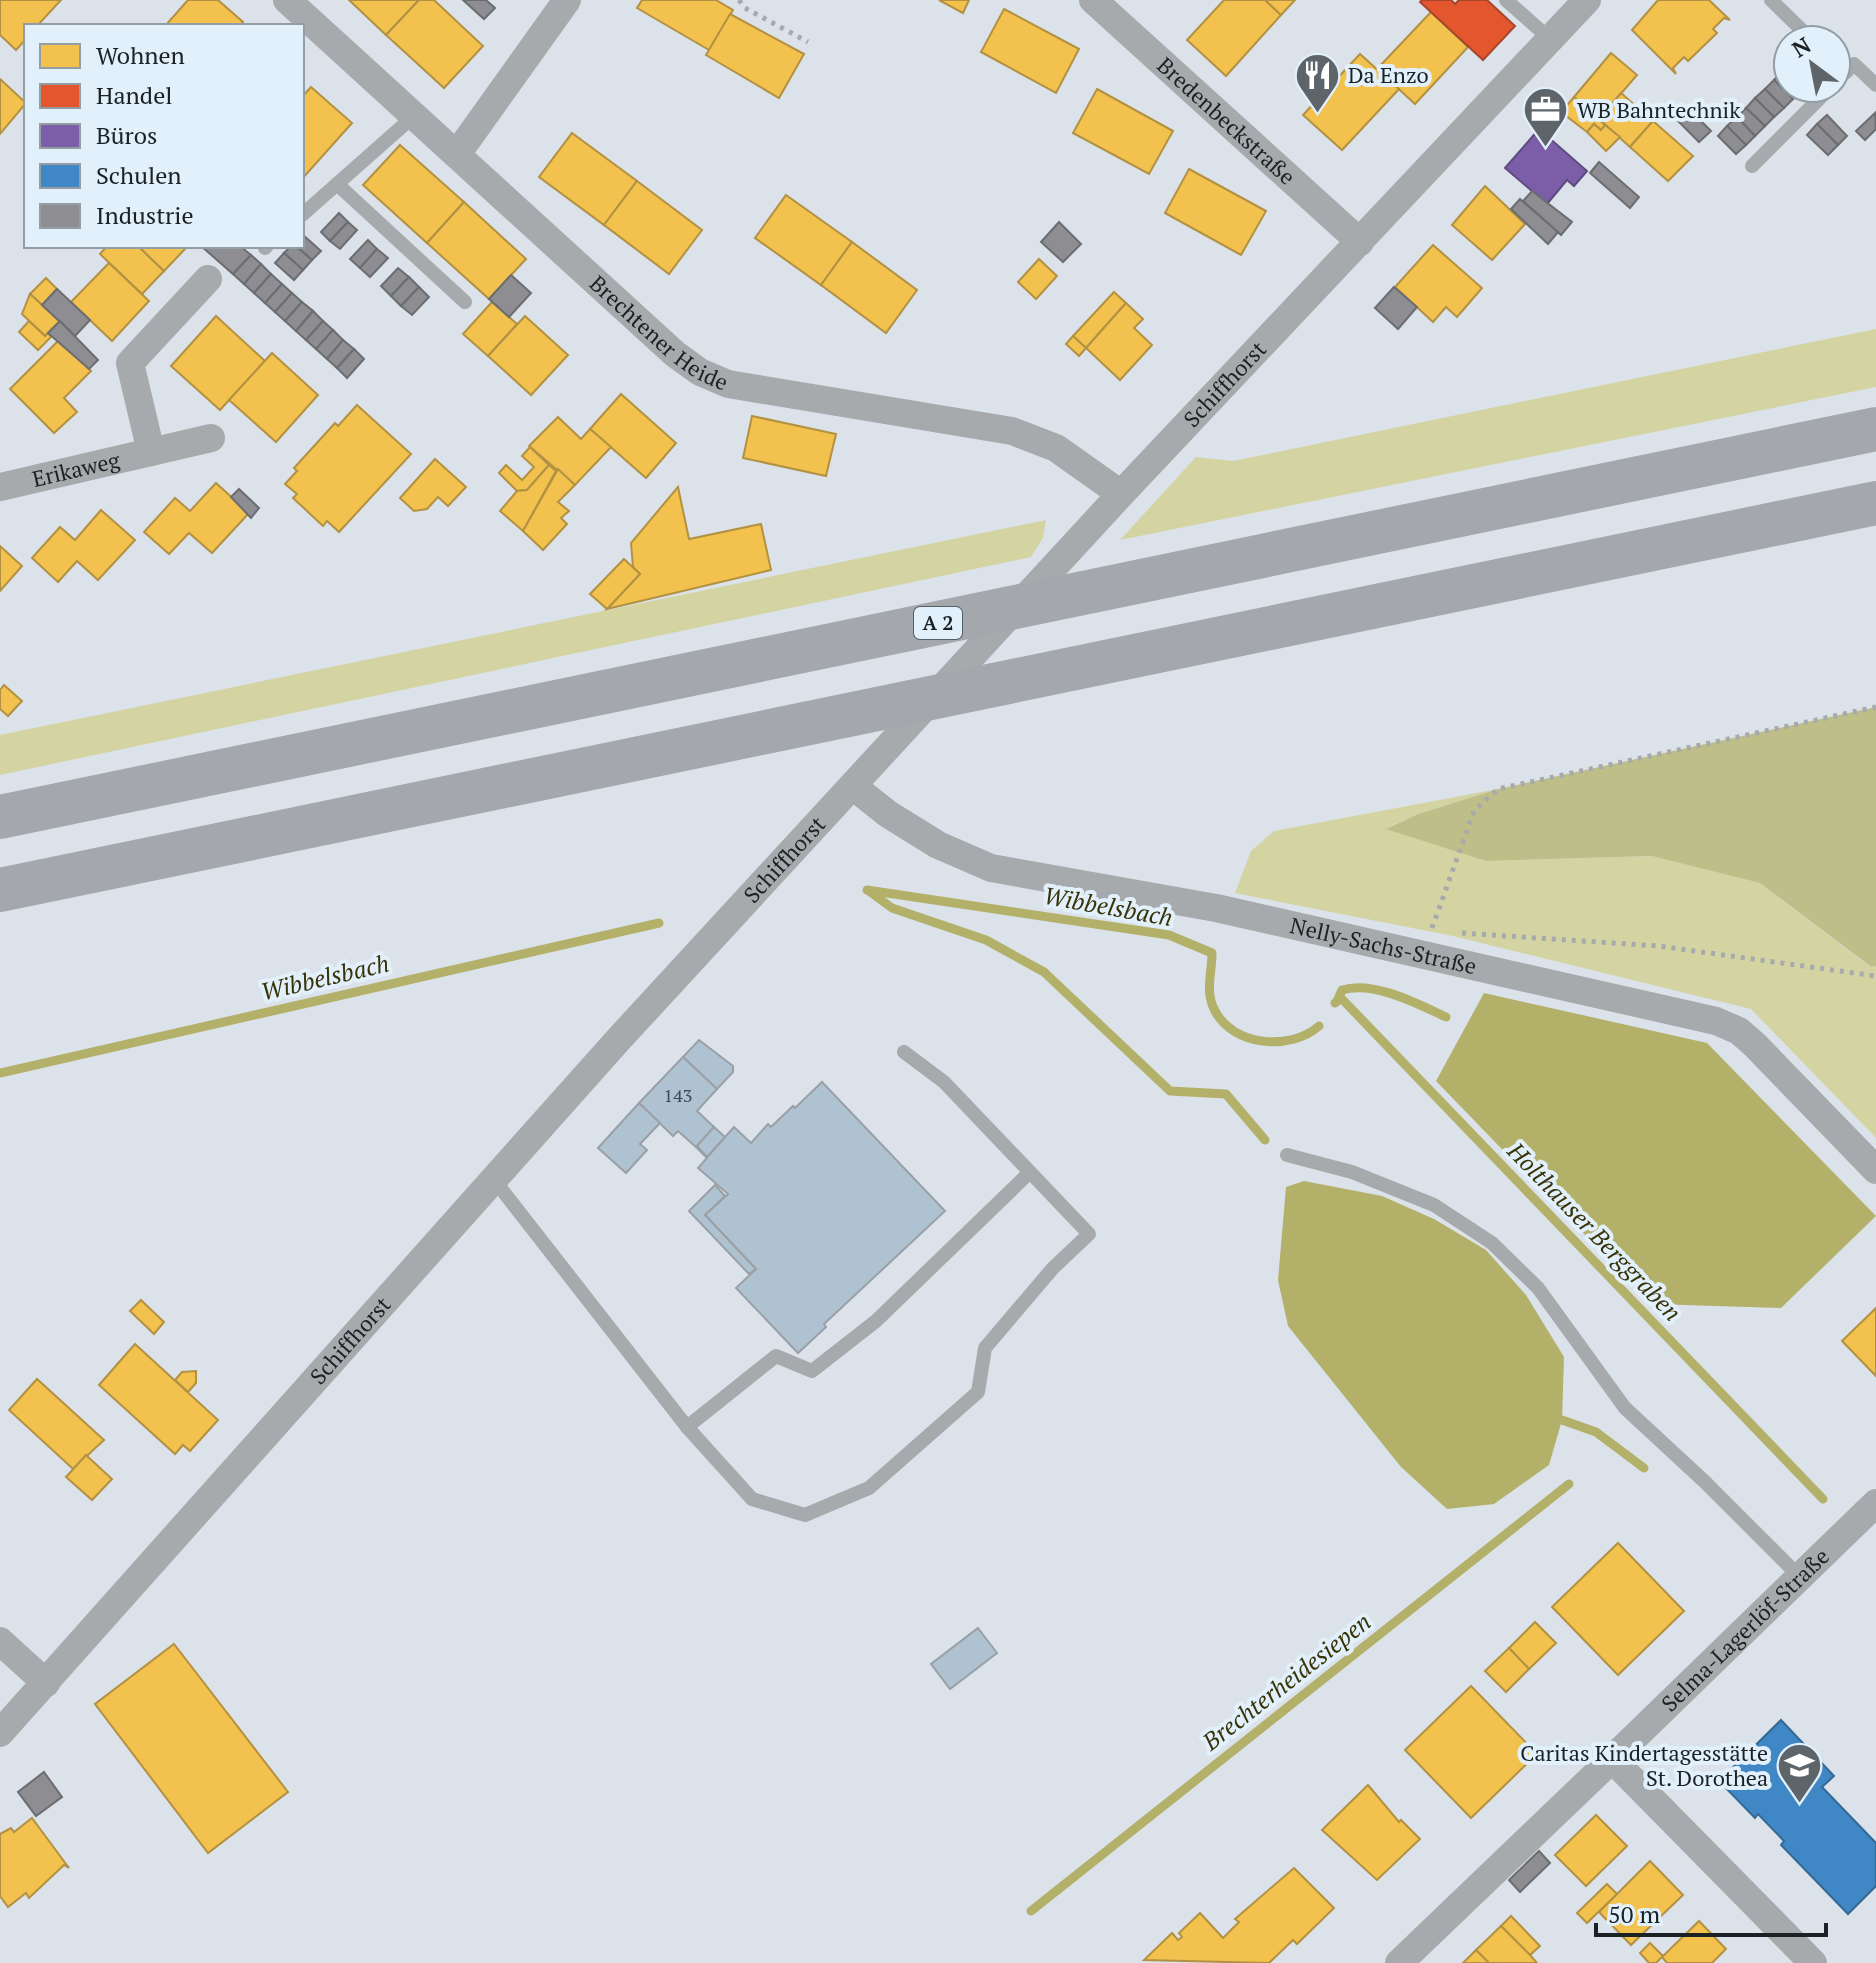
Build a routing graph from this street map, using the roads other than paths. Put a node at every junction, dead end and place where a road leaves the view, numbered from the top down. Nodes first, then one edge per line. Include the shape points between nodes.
1 (287, 0) edge
2 (567, 0) edge
3 (1093, 0) edge
4 (1506, 0) edge
5 (1587, 0) edge
6 (1771, 0) edge
7 (1796, 24) edge
8 (1550, 39) junction
9 (1852, 65) edge
10 (1876, 85) edge
11 (1814, 104) edge
12 (415, 115) junction
13 (457, 154) junction
14 (1752, 166) dead end
15 (337, 184) junction
16 (304, 213) edge
17 (1360, 242) junction
18 (208, 279) dead end
19 (465, 302) dead end
20 (1876, 429) edge
21 (211, 438) dead end
22 (151, 452) junction
23 (0, 487) edge
24 (1115, 489) junction
25 (1876, 503) edge
26 (854, 787) junction
27 (0, 817) edge
28 (0, 890) edge
29 (904, 1052) dead end
30 (1287, 1155) dead end
31 (1876, 1170) edge
32 (1029, 1173) junction
33 (495, 1181) junction
34 (687, 1427) junction
35 (1876, 1503) edge
36 (1800, 1577) junction
37 (0, 1641) edge
38 (46, 1683) junction
39 (0, 1733) edge
40 (1612, 1759) junction
41 (1399, 1963) edge
42 (1813, 1963) edge

1 - 12 street, Brechtener Heide
2 - 13 street
3 - 17 street, Bredenbeckstraße
4 - 8 lane
5 - 8 street, Schiffhorst
6 - 7 lane
8 - 17 street, Schiffhorst
9 - 10 lane
11 - 14 lane
12 - 13 street, Brechtener Heide
12 - 15 lane
13 - 24 street, Brechtener Heide via 700,372 728,384 1012,431 1056,448
15 - 16 lane
15 - 19 lane
17 - 24 street, Schiffhorst via 1141,473
18 - 22 street, Erikaweg via 130,363
20 - 27 highway, A 2
21 - 22 street, Erikaweg
22 - 23 street, Erikaweg
24 - 26 street, Schiffhorst
25 - 28 highway
26 - 31 street, Nelly-Sachs-Straße via 938,845 991,868 1170,899 1716,1021 1739,1031
26 - 33 street, Schiffhorst via 618,1040
29 - 32 lane via 944,1082
30 - 36 lane via 1352,1172 1434,1205 1492,1243 1538,1288 1625,1408
32 - 34 lane via 876,1321 812,1371 776,1356
32 - 34 lane via 1089,1234 985,1348 978,1392 869,1488 805,1515 752,1499
33 - 34 lane
33 - 38 street, Schiffhorst
35 - 36 street, Selma-Lagerlöf-Straße
36 - 40 street, Selma-Lagerlöf-Straße
37 - 38 street
38 - 39 street, Schiffhorst
40 - 41 street, Selma-Lagerlöf-Straße
40 - 42 street

